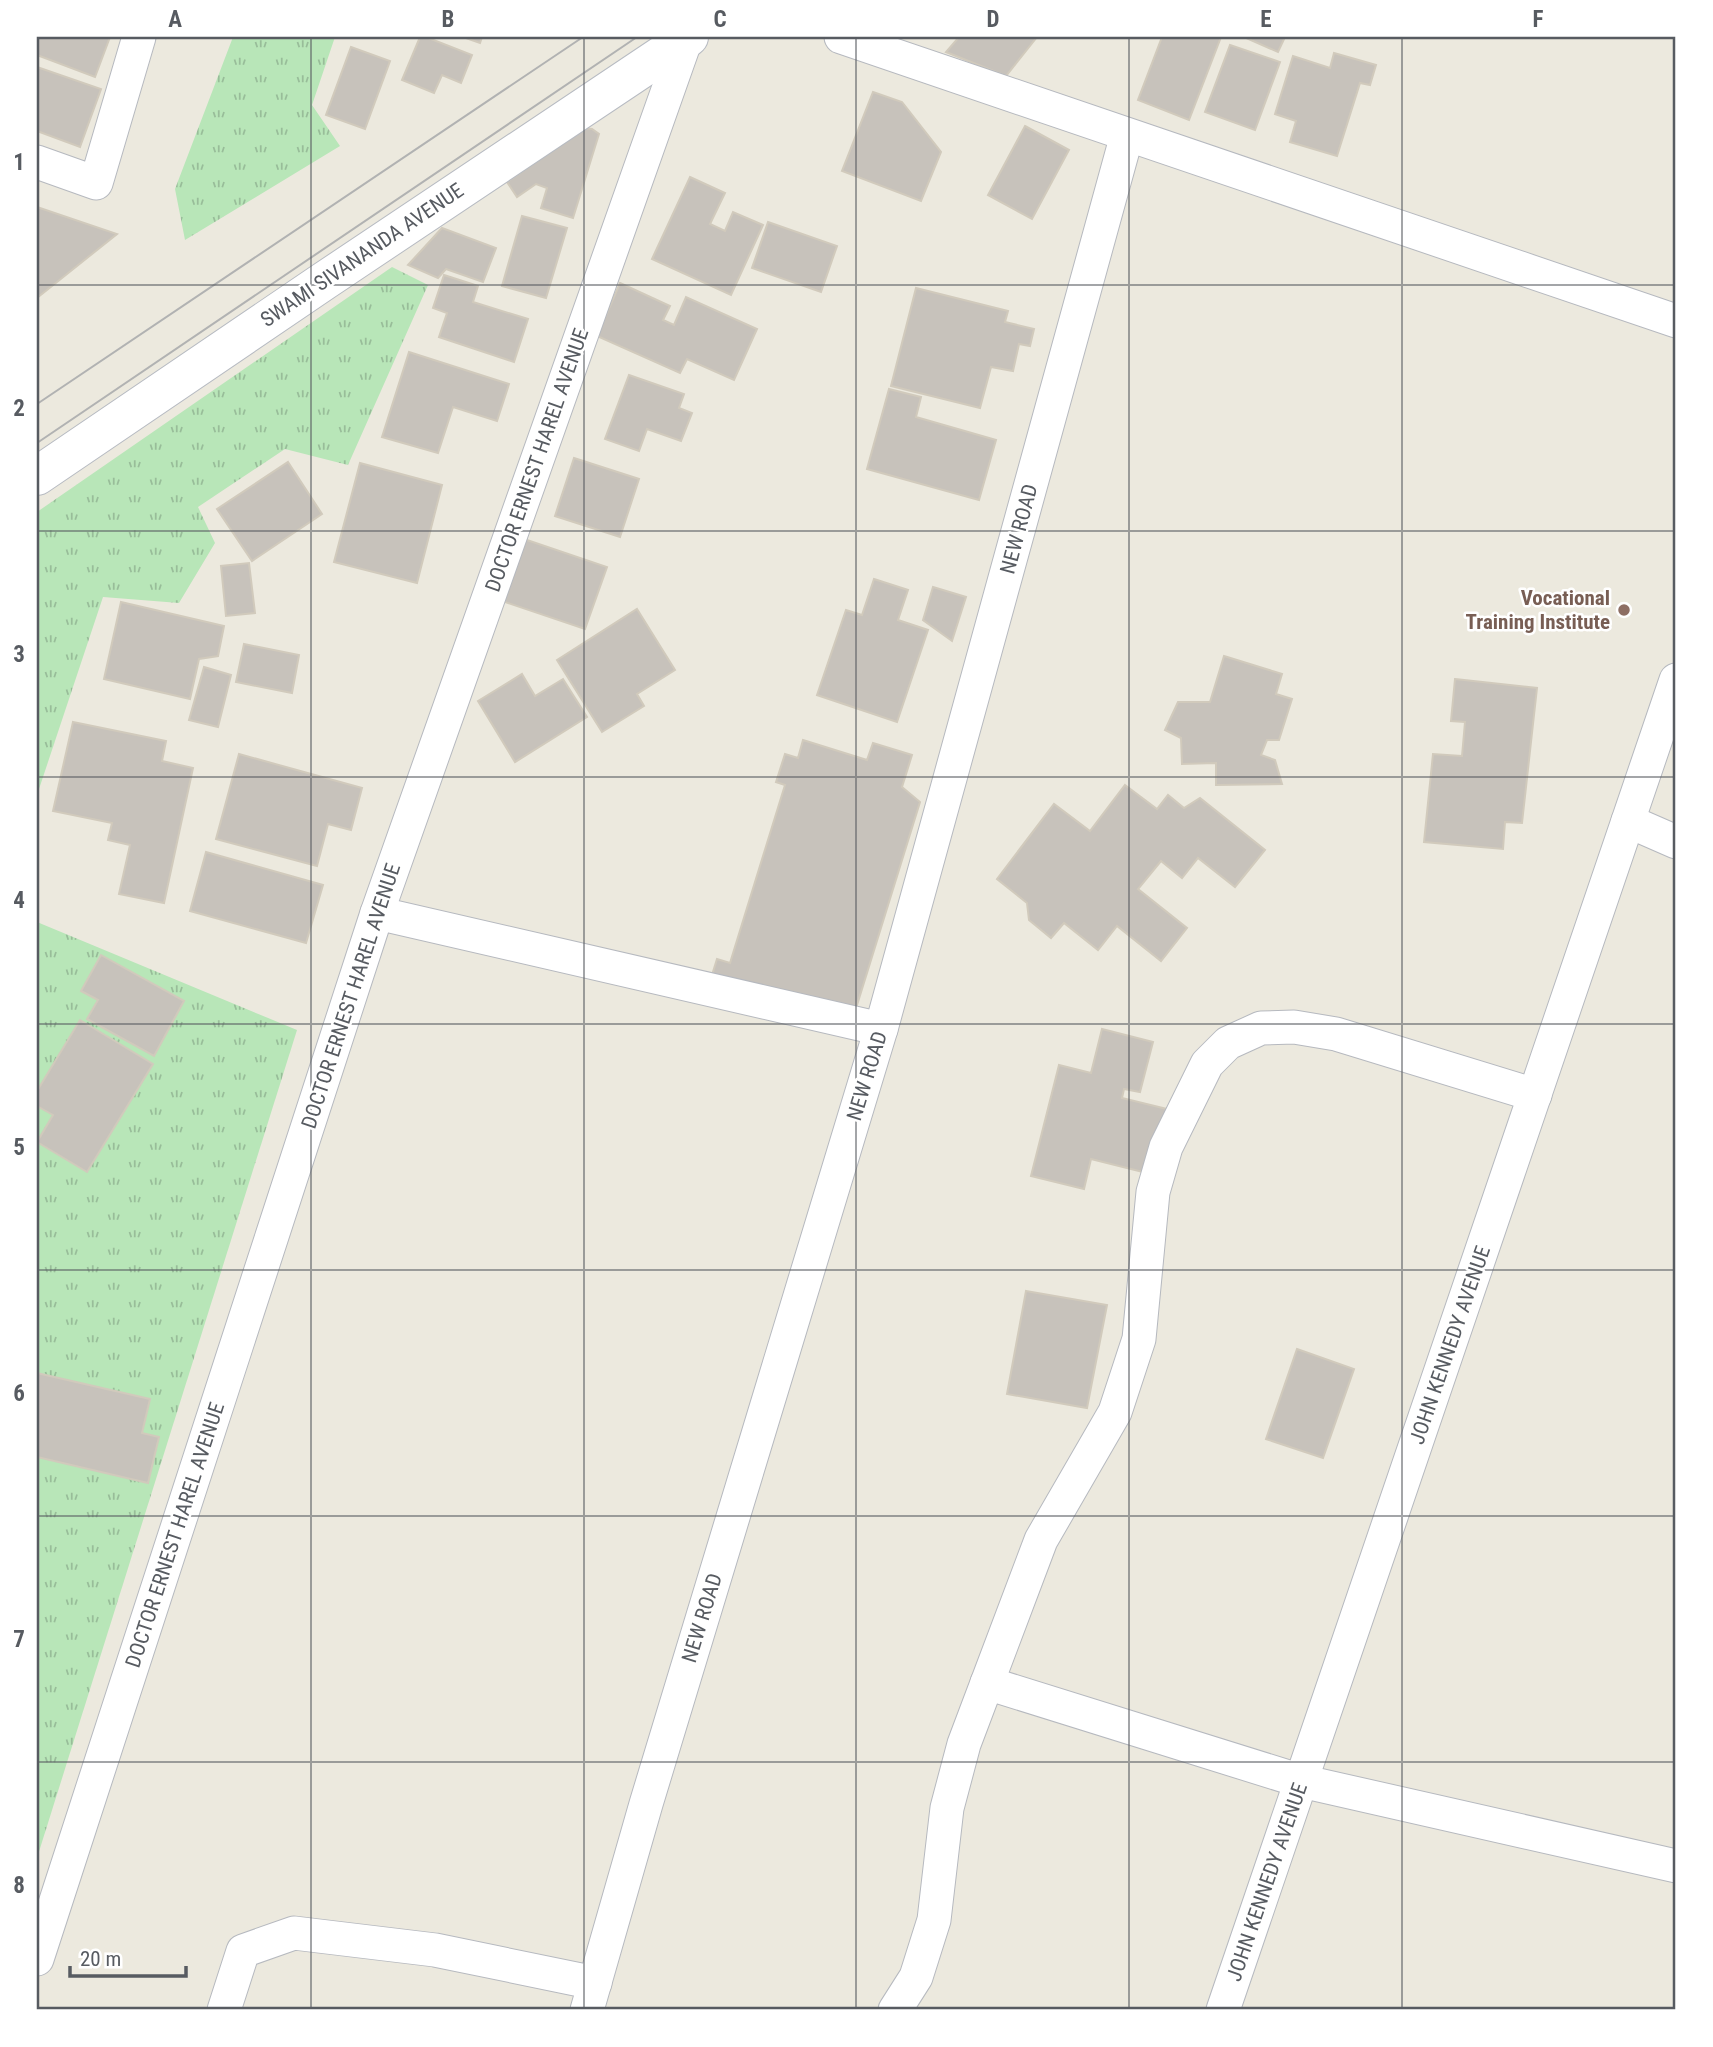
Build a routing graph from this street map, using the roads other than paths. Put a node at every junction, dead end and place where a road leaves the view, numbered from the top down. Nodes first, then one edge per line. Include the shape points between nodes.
1 (139, 37) edge
2 (841, 37) edge
3 (687, 38) edge
4 (1127, 135) junction
5 (37, 162) edge
6 (1676, 321) edge
7 (37, 476) edge
8 (1676, 680) edge
9 (1628, 821) junction
10 (1676, 842) edge
11 (377, 913) junction
12 (881, 1029) junction
13 (1535, 1095) junction
14 (987, 1683) junction
15 (1301, 1781) junction
16 (1676, 1866) edge
17 (37, 1959) edge
18 (591, 1997) edge
19 (224, 2010) edge
20 (895, 2010) edge
21 (1223, 2010) edge

1 - 5 street via 96,183
2 - 4 street
3 - 7 street, SWAMI SIVANANDA AVENUE
3 - 11 street, DOCTOR ERNEST HAREL AVENUE
4 - 6 street
4 - 12 street, NEW ROAD
8 - 9 street, JOHN KENNEDY AVENUE
9 - 10 street
9 - 13 street, JOHN KENNEDY AVENUE
11 - 12 street
11 - 17 street, DOCTOR ERNEST HAREL AVENUE
12 - 18 street, NEW ROAD
13 - 14 street via 1336,1034 1294,1027 1261,1028 1228,1043 1207,1064 1166,1147 1153,1192 1139,1339 1115,1412 1041,1540
13 - 15 street, JOHN KENNEDY AVENUE
14 - 15 street
14 - 20 street via 947,1808 934,1920 916,1976
15 - 16 street
15 - 21 street, JOHN KENNEDY AVENUE
18 - 19 street via 435,1950 294,1934 243,1951

